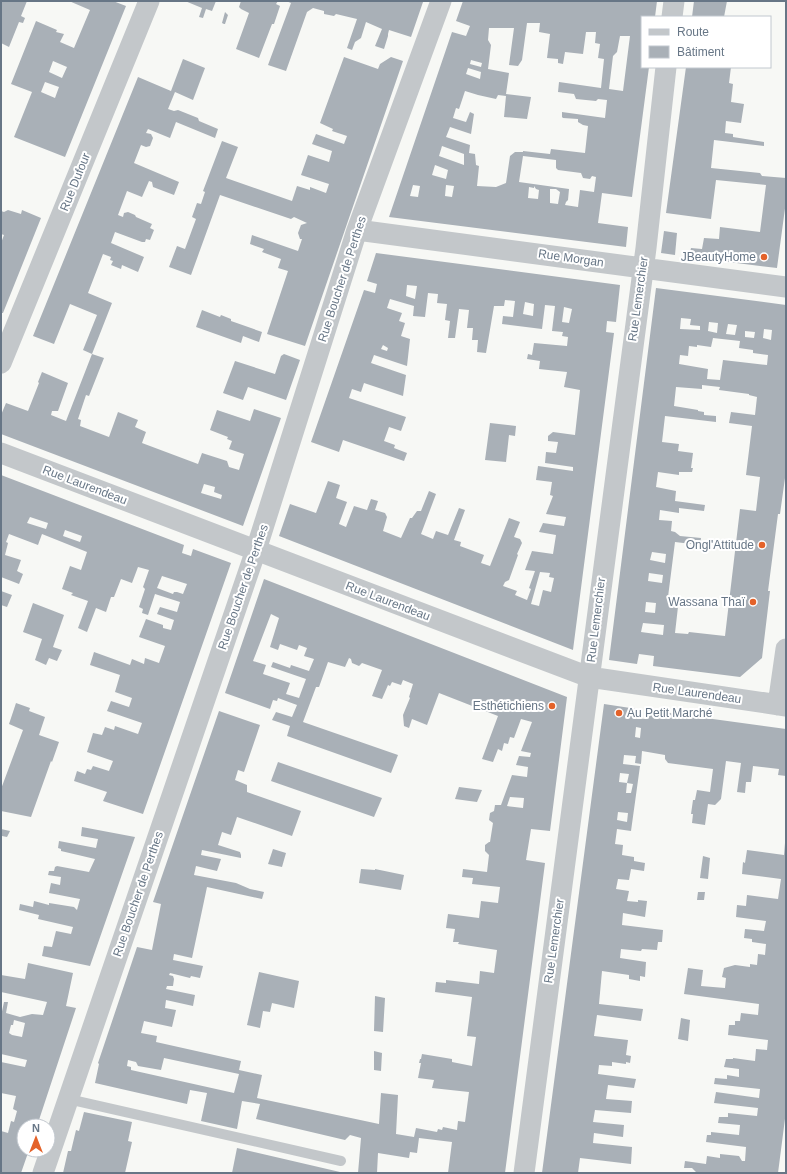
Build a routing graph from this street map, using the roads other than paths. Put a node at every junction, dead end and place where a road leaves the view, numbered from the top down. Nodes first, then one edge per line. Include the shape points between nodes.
1 (149, 1) edge
2 (441, 1) edge
3 (674, 1) edge
4 (672, 16) edge
5 (666, 68) edge
6 (357, 230) junction
7 (642, 268) junction
8 (786, 287) edge
9 (1, 363) edge
10 (1, 453) edge
11 (256, 550) junction
12 (786, 649) edge
13 (589, 677) junction
14 (782, 705) edge
15 (68, 1098) junction
16 (341, 1161) dead end
17 (43, 1173) edge
18 (524, 1173) edge

1 - 9 street, Rue Dufour
2 - 6 street, Rue Boucher de Perthes
3 - 4 street
5 - 7 street, Rue Lemerchier
6 - 7 street, Rue Morgan
6 - 11 street, Rue Boucher de Perthes
7 - 8 street, Rue Morgan
7 - 13 street, Rue Lemerchier
10 - 11 street, Rue Laurendeau
11 - 13 street, Rue Laurendeau
11 - 15 street, Rue Boucher de Perthes
12 - 14 street
13 - 14 street, Rue Laurendeau
13 - 18 street, Rue Lemerchier
15 - 16 lane
15 - 17 street, Rue Boucher de Perthes

